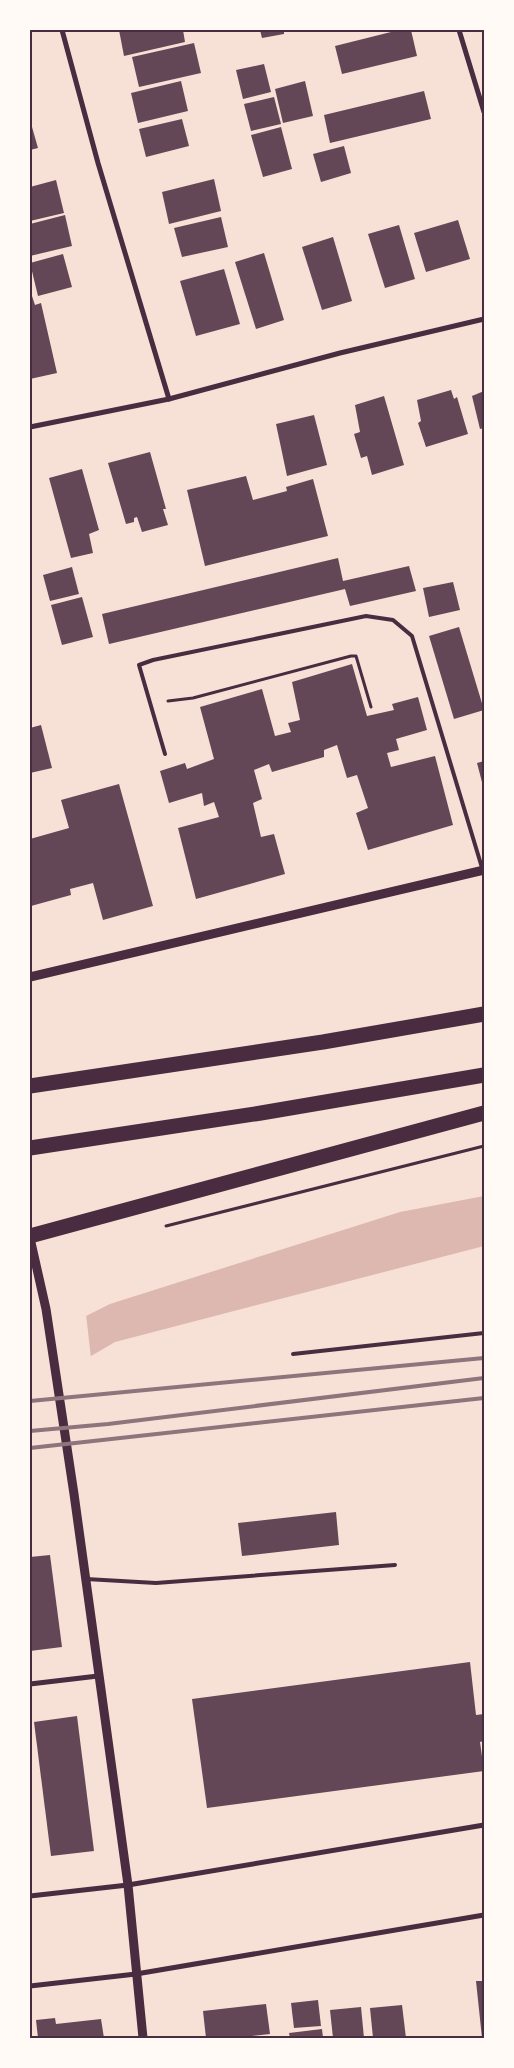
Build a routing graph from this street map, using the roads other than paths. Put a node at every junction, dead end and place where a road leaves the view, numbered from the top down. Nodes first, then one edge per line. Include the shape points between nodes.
1 (62, 30) edge
2 (459, 30) edge
3 (484, 112) edge
4 (484, 318) edge
5 (169, 399) junction
6 (30, 427) edge
7 (165, 754) dead end
8 (483, 870) edge
9 (30, 977) edge
10 (484, 1014) edge
11 (484, 1075) edge
12 (30, 1086) edge
13 (484, 1113) edge
14 (30, 1148) edge
15 (30, 1237) edge
16 (484, 1333) edge
17 (293, 1354) dead end
18 (395, 1565) dead end
19 (86, 1579) junction
20 (98, 1676) junction
21 (30, 1684) edge
22 (484, 1825) edge
23 (128, 1885) junction
24 (30, 1896) edge
25 (484, 1915) edge
26 (136, 1974) junction
27 (30, 1986) edge
28 (143, 2038) edge

1 - 5 street
2 - 3 street
4 - 5 street
5 - 6 street
7 - 8 lane via 139,665 366,616 393,620 412,636
8 - 9 street
10 - 12 highway
11 - 14 highway
13 - 15 highway
15 - 19 street via 43,1292
16 - 17 lane
18 - 19 lane via 156,1583
19 - 20 street
20 - 21 street
20 - 23 street
22 - 23 street
23 - 24 street
23 - 26 street
25 - 26 street
26 - 27 street
26 - 28 street

